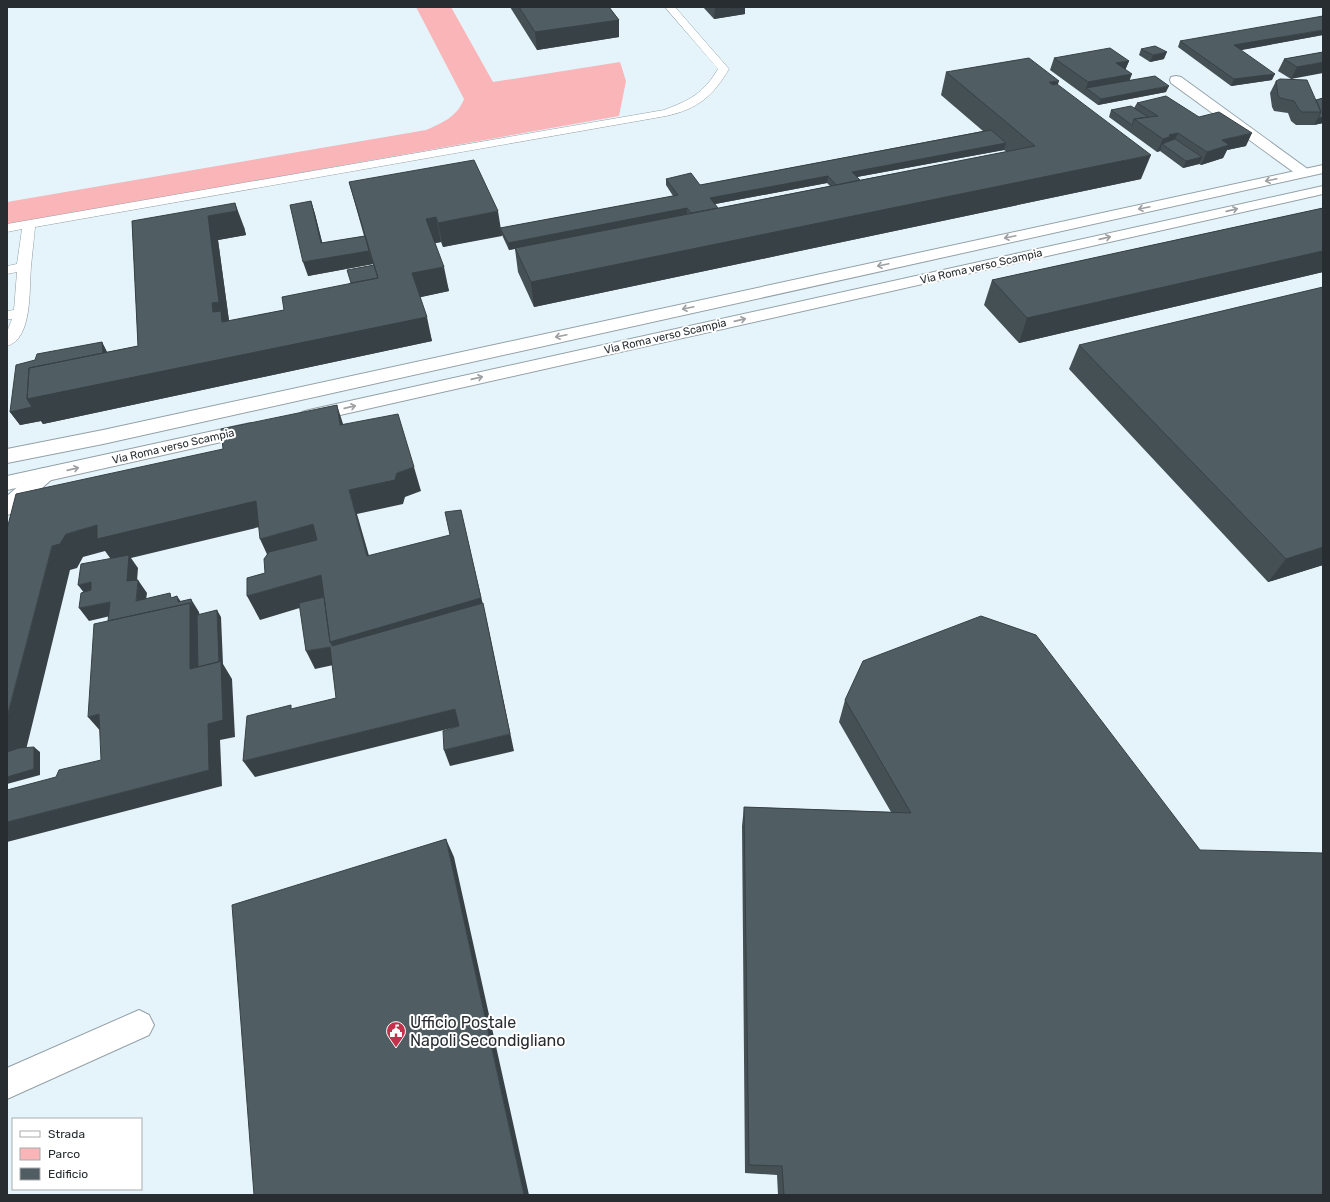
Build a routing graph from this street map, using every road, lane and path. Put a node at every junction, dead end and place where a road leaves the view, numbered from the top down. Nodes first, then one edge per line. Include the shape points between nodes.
1 (670, 7) edge
2 (1176, 80) dead end
3 (1323, 169) edge
4 (1304, 173) junction
5 (1323, 186) edge
6 (1323, 190) edge
7 (29, 224) junction
8 (7, 228) edge
9 (24, 267) junction
10 (7, 270) edge
11 (14, 314) edge
12 (7, 341) edge
13 (290, 420) edge
14 (267, 425) edge
15 (7, 456) edge
16 (44, 475) junction
17 (7, 483) edge
18 (7, 508) edge
19 (139, 1025) dead end
20 (7, 1084) edge

1 - 7 lane via 724,69 712,88 696,102 666,113
2 - 4 main road
3 - 4 main road, Via Roma verso Scampia
4 - 5 main road
4 -> 15 main road, Via Roma verso Scampia
13 -> 6 main road, Via Roma verso Scampia
7 - 8 lane
7 - 9 lane
9 - 10 lane
9 - 11 lane
11 - 12 lane via 14,334
16 -> 14 main road, Via Roma verso Scampia
16 - 17 main road, Via Roma verso Scampia
16 - 18 main road
19 - 20 main road

